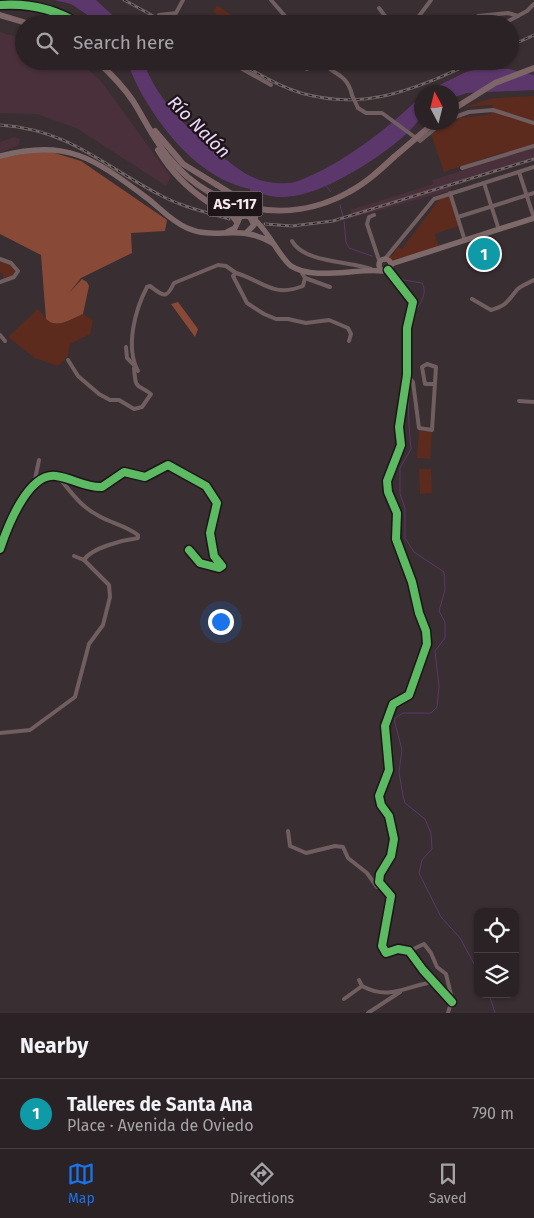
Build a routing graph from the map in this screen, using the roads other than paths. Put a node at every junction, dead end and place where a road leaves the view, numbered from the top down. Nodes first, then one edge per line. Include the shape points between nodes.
1 (182, 0) edge
2 (272, 0) edge
3 (431, 0) edge
4 (534, 4) edge
5 (379, 8) dead end
6 (0, 15) edge
7 (164, 15) edge
8 (284, 15) edge
9 (384, 15) edge
10 (420, 15) edge
11 (488, 15) edge
12 (515, 15) edge
13 (519, 15) edge
14 (15, 20) edge
15 (534, 68) edge
16 (105, 70) edge
17 (244, 70) edge
18 (333, 70) edge
19 (272, 86) dead end
20 (132, 101) junction
21 (459, 105) edge
22 (141, 116) junction
23 (459, 116) edge
24 (534, 123) edge
25 (426, 130) edge
26 (433, 130) edge
27 (534, 146) edge
28 (0, 156) edge
29 (534, 167) edge
30 (462, 168) dead end
31 (519, 172) junction
32 (484, 183) junction
33 (534, 192) edge
34 (450, 193) junction
35 (526, 195) junction
36 (492, 206) junction
37 (374, 215) dead end
38 (253, 217) junction
39 (458, 218) junction
40 (534, 218) edge
41 (237, 223) junction
42 (500, 230) junction
43 (244, 232) junction
44 (227, 233) junction
45 (292, 241) dead end
46 (465, 241) junction
47 (272, 243) junction
48 (0, 259) edge
49 (385, 264) junction
50 (368, 270) junction
51 (301, 271) junction
52 (236, 273) junction
53 (305, 278) junction
54 (534, 280) edge
55 (0, 282) edge
56 (330, 287) dead end
57 (472, 299) dead end
58 (0, 335) edge
59 (5, 341) dead end
60 (349, 341) dead end
61 (126, 347) dead end
62 (68, 360) dead end
63 (134, 366) junction
64 (138, 371) dead end
65 (408, 375) junction
66 (434, 384) junction
67 (520, 401) dead end
68 (534, 402) edge
69 (39, 460) dead end
70 (58, 477) junction
71 (34, 486) junction
72 (0, 549) edge
73 (189, 550) dead end
74 (74, 556) dead end
75 (84, 560) junction
76 (0, 733) edge
77 (288, 831) dead end
78 (382, 887) junction
79 (409, 951) junction
80 (359, 980) dead end
81 (433, 982) junction
82 (362, 986) junction
83 (400, 992) junction
84 (344, 999) dead end
85 (452, 1002) junction
86 (368, 1013) edge
87 (448, 1013) edge

1 - 7 street via 176,13
2 - 8 street
3 - 10 street
4 - 13 street
5 - 9 street
6 - 14 main road
11 - 12 street
15 - 21 main road via 495,82
16 - 20 main road, AS-117
17 - 19 street
18 - 26 street, bridge via 347,80 358,108 366,113 382,112 420,141
20 - 22 main road, AS-117
20 - 38 main road, AS-117, bridge via 175,156 190,170 237,197
22 - 25 main road, AS-117, bridge via 168,157 187,178 224,200 253,209 282,211 323,204 362,184
22 - 41 main road, AS-117 via 172,172 191,190 231,214
23 - 24 street via 493,110
27 - 30 street
28 - 44 street via 33,149 71,152 102,167 187,228
29 - 31 street
31 - 32 street
31 - 35 street
32 - 34 street
32 - 36 street
33 - 35 street
34 - 39 street
34 - 49 street via 434,198
35 - 36 street
35 - 40 street
36 - 39 street
36 - 42 street
37 - 49 street via 369,217 367,224
38 - 41 street via 242,216
38 - 43 street via 254,225
38 - 47 street
39 - 46 street
40 - 42 street
41 - 43 street
41 - 44 street
42 - 46 street
43 - 44 street
43 - 47 street
45 - 50 street via 306,254
46 - 49 street
47 - 51 street via 287,262
48 - 55 street via 18,271 14,277
49 - 50 street
49 - 65 street via 413,302 407,328
50 - 51 street
51 - 53 street
52 - 53 street via 271,290 303,286
52 - 60 street via 234,279 240,291 255,309 276,319 306,323 329,320 348,328 351,334
52 - 63 street via 218,265 174,283 166,295 147,287 134,327
53 - 56 street
54 - 57 street via 516,290 510,301 491,310
58 - 59 street
61 - 63 street via 127,356
62 - 63 street via 78,376 99,394 134,409 144,406 150,394 136,385
63 - 64 street
65 - 66 street via 412,381 419,428 432,430
65 - 78 street via 399,427 401,445 387,481 397,513 396,538 412,582 427,644 409,696 393,704 385,726 389,770 378,796 389,816 394,839 391,856 380,874
66 - 66 street via 425,384 422,367 427,364 436,367
67 - 68 street
69 - 71 street
70 - 71 street via 46,477
70 - 73 street via 102,487 124,472 145,477 169,465 206,486 217,503 210,533 214,556 222,566 200,563
70 - 75 street via 86,508 138,535 138,538 93,552
71 - 72 street via 22,498
74 - 75 street
75 - 76 street via 109,585 110,597 101,630 89,644 75,697 30,730
77 - 78 street via 290,846 300,852 343,847 348,858 367,873 377,887
78 - 79 street via 389,892 392,902 382,946 388,953 398,949
79 - 81 street
79 - 85 street via 421,944 426,946 437,967 446,974
80 - 82 street
81 - 83 street
81 - 85 street
82 - 83 street via 376,993
82 - 84 street
83 - 86 street
85 - 87 street

